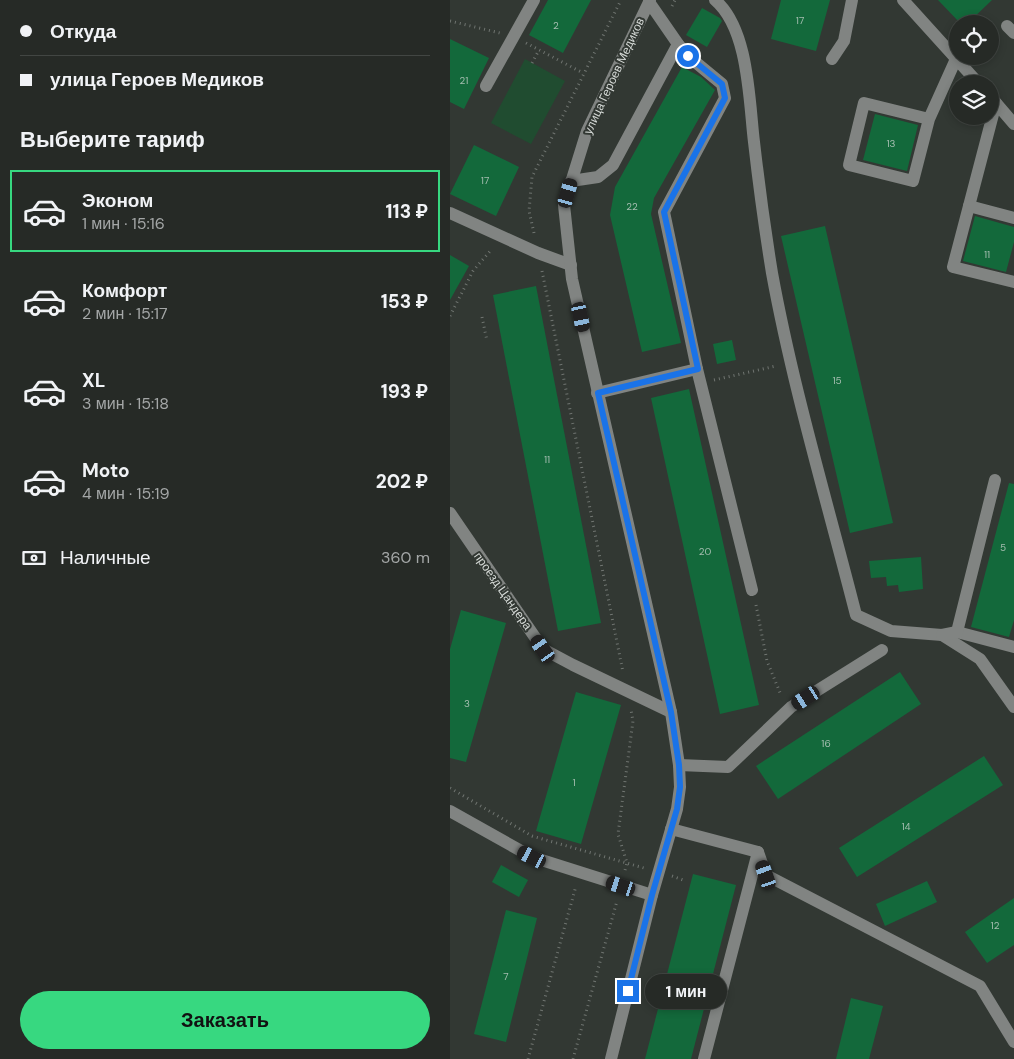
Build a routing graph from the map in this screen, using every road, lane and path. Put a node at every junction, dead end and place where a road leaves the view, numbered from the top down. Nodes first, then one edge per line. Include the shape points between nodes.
1 (534, 0) edge
2 (852, 0) edge
3 (903, 0) edge
4 (650, 1) edge
5 (722, 3) edge
6 (678, 44) junction
7 (539, 50) dead end
8 (949, 51) edge
9 (832, 59) dead end
10 (532, 63) dead end
11 (953, 65) edge
12 (962, 65) edge
13 (971, 75) edge
14 (486, 86) dead end
15 (999, 107) edge
16 (929, 119) junction
17 (1014, 124) edge
18 (987, 125) edge
19 (571, 181) junction
20 (969, 206) junction
21 (450, 213) edge
22 (1014, 218) edge
23 (491, 250) dead end
24 (571, 265) junction
25 (1014, 282) edge
26 (450, 316) edge
27 (482, 317) dead end
28 (487, 341) dead end
29 (698, 369) junction
30 (761, 370) dead end
31 (701, 383) junction
32 (598, 393) junction
33 (995, 480) dead end
34 (450, 513) edge
35 (752, 590) joint
36 (957, 632) junction
37 (942, 635) junction
38 (1014, 647) edge
39 (882, 650) dead end
40 (1014, 707) edge
41 (788, 710) junction
42 (671, 712) junction
43 (633, 721) dead end
44 (679, 765) junction
45 (450, 788) edge
46 (450, 811) edge
47 (671, 829) junction
48 (758, 852) junction
49 (627, 863) junction
50 (659, 872) junction
51 (683, 880) dead end
52 (621, 886) junction
53 (652, 895) junction
54 (571, 905) dead end
55 (1014, 1042) edge
56 (528, 1059) edge
57 (573, 1059) edge
58 (611, 1059) edge
59 (704, 1059) edge

1 - 14 street
2 - 9 street via 844,41
3 - 8 street
4 - 6 street
4 - 19 street, улица Героев Медиков via 586,131
5 - 37 street via 737,37 748,75 772,274 791,362 856,615 891,631
6 - 19 street via 613,165 598,177
6 - 29 street via 722,84 725,98 664,212
7 - 10 path
11 - 16 street
12 - 13 street
15 - 17 street
16 - 16 street via 913,181 850,165 864,103
18 - 20 street
19 - 24 street, улица Героев Медиков via 564,205
20 - 22 street
20 - 25 street via 953,267
21 - 24 street
23 - 26 path via 473,271
24 - 32 street, улица Героев Медиков
27 - 28 path
29 - 31 street
29 - 32 street
30 - 31 path
31 - 35 street
32 - 42 street, улица Героев Медиков
33 - 36 street
34 - 42 street, проезд Цандера via 543,649
35 - 41 path via 767,661
36 - 37 street
36 - 38 street
37 - 40 street via 980,659
39 - 41 street
41 - 44 street via 728,767
42 - 44 street, улица Героев Медиков
43 - 49 path via 618,834
44 - 47 street, улица Героев Медиков via 680,787
45 - 49 path via 532,836
46 - 52 street via 532,857
47 - 48 street
47 - 50 street, улица Героев Медиков
48 - 55 street via 766,875 980,986
48 - 59 street
49 - 50 path
49 - 52 path
50 - 51 path
50 - 53 street, улица Героев Медиков
52 - 53 street
52 - 57 path
53 - 58 street, улица Героев Медиков
54 - 56 path

